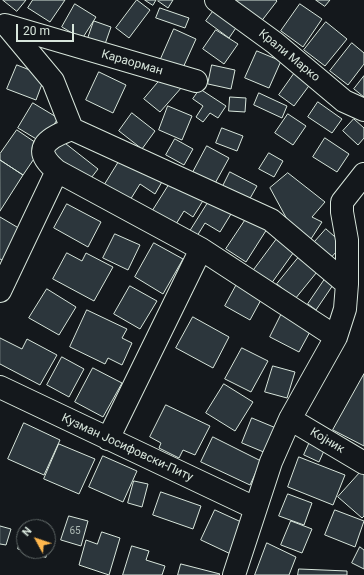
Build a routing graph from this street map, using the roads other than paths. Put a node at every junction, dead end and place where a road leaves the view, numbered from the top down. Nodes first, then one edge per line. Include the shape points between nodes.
1 (216, 0) edge
2 (4, 24) edge
3 (196, 81) dead end
4 (364, 110) edge
5 (72, 129) junction
6 (57, 171) junction
7 (364, 174) edge
8 (201, 249) junction
9 (347, 284) junction
10 (0, 290) edge
11 (336, 337) junction
12 (0, 387) edge
13 (290, 419) junction
14 (108, 439) junction
15 (364, 463) edge
16 (255, 508) junction
17 (234, 575) edge

1 - 4 street, Крали Марко via 275,43 344,101
2 - 3 street, Караорман
2 - 5 street via 53,81
5 - 6 street via 52,139 43,151 47,163
5 - 9 street via 271,220
6 - 8 street
6 - 10 street
7 - 9 street via 342,202 347,240
8 - 11 street
8 - 14 street
9 - 11 street via 345,309
11 - 13 street
12 - 14 street, Кузман Јосифовски-Питу
13 - 15 street, Којник
13 - 16 street
14 - 16 street, Кузман Јосифовски-Питу
16 - 17 street

